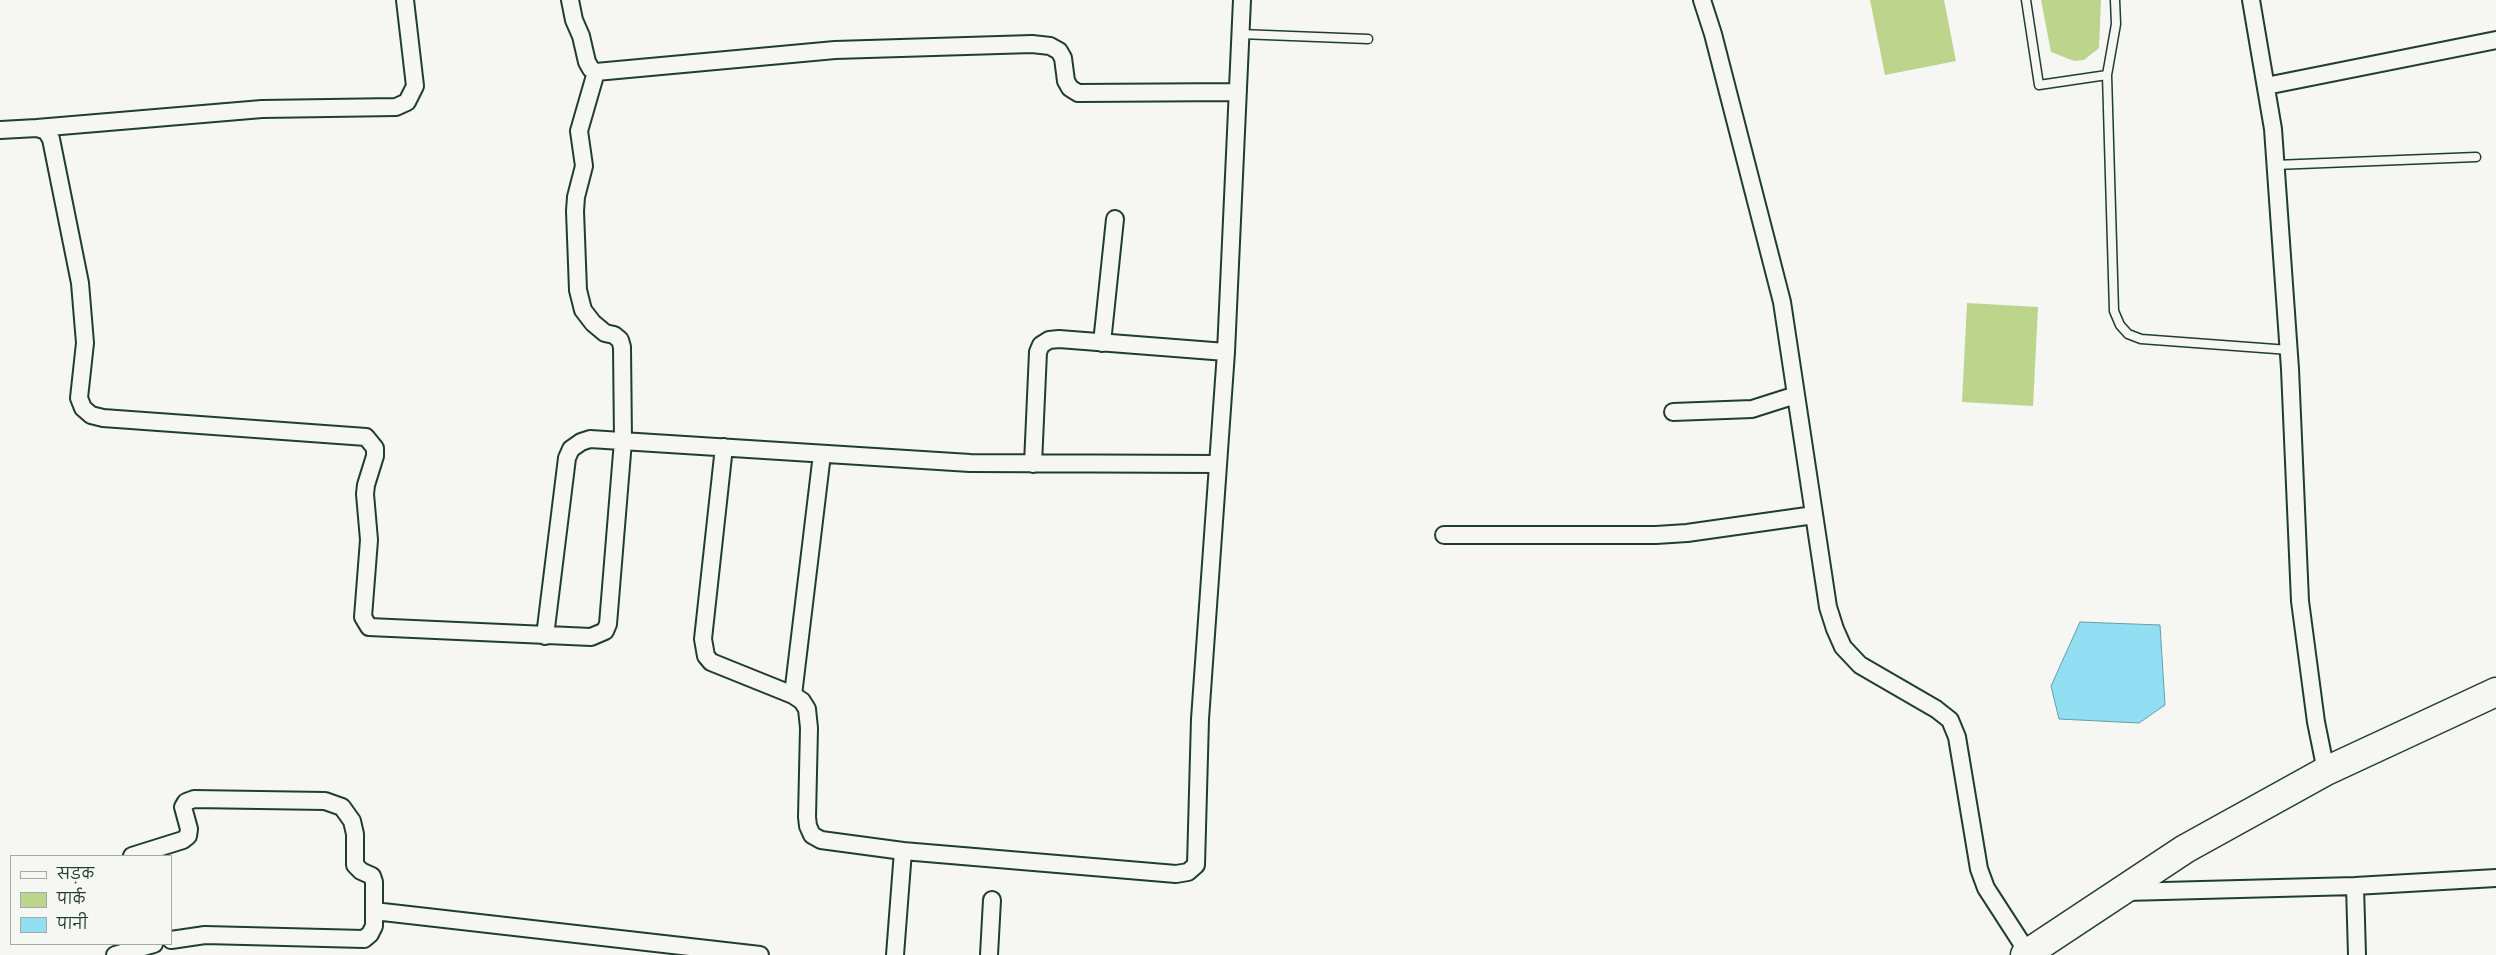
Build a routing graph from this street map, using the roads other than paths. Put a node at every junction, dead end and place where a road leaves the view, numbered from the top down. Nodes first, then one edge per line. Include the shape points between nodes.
1 (405, 0) edge
2 (570, 0) edge
3 (1242, 0) edge
4 (1702, 0) edge
5 (2026, 0) edge
6 (2115, 0) edge
7 (2251, 0) edge
8 (1240, 34) junction
9 (1368, 39) dead end
10 (2496, 40) edge
11 (596, 72) junction
12 (2106, 75) junction
13 (2266, 86) junction
14 (1238, 92) junction
15 (37, 128) junction
16 (0, 130) edge
17 (2476, 157) dead end
18 (2276, 165) junction
19 (1115, 219) dead end
20 (1102, 342) junction
21 (2289, 350) junction
22 (1226, 352) junction
23 (1796, 395) junction
24 (1673, 412) dead end
25 (624, 441) junction
26 (724, 448) junction
27 (822, 454) junction
28 (1032, 464) junction
29 (1218, 464) junction
30 (1814, 514) junction
31 (1444, 535) dead end
32 (544, 636) junction
33 (2496, 692) edge
34 (793, 695) junction
35 (2326, 771) junction
36 (903, 851) junction
37 (135, 855) edge
38 (2496, 878) edge
39 (2355, 886) junction
40 (2118, 892) junction
41 (992, 900) dead end
42 (374, 911) junction
43 (172, 940) edge
44 (144, 945) edge
45 (710, 952) edge
46 (2027, 954) edge
47 (115, 955) edge
48 (760, 955) edge
49 (895, 955) edge
50 (989, 955) edge
51 (2358, 955) edge

1 - 15 street via 415,86 407,102 396,106 262,109
2 - 11 street via 587,62
3 - 8 street
4 - 23 street via 1782,302
5 - 12 lane via 2039,85
6 - 12 lane via 2116,24
7 - 13 street
8 - 9 lane
8 - 14 street
10 - 13 street
11 - 14 street via 835,50 1032,44 1050,46 1059,51 1066,81 1078,93
11 - 25 street via 579,131 584,166 575,204 578,290 583,310 593,323 620,340
12 - 21 lane via 2114,311 2120,325 2128,334 2141,339
13 - 18 street
14 - 22 street
15 - 16 street
15 - 32 street via 46,131 51,139 76,258 85,343 79,398 83,408 91,415 103,418 366,436 375,448 365,494 369,540 363,617 369,627
17 - 18 lane
18 - 21 street
19 - 20 street
20 - 22 street
20 - 28 street via 1059,339 1042,345 1038,352
21 - 35 street via 2300,601
22 - 29 street
23 - 24 street via 1752,409
23 - 30 street
25 - 26 street
25 - 32 street via 585,441 571,450 567,458
25 - 32 street via 608,624 605,631 591,637
26 - 27 street
26 - 34 street via 703,648 711,662
27 - 28 street
27 - 34 street
28 - 29 street
29 - 36 street via 1200,719 1196,864 1188,872 1176,874
30 - 31 street via 1687,534
30 - 46 street via 1828,607 1843,647 1860,665 1950,720 1957,737 1979,869 1986,888
33 - 35 highway
34 - 36 street via 802,701 809,718 807,817 812,835 821,840
35 - 40 highway via 2185,849
36 - 49 street
37 - 42 street via 188,836 183,807 194,799 336,803 352,821 355,865 372,876
38 - 39 street
39 - 40 street
39 - 51 street
40 - 46 highway
41 - 50 street
42 - 43 street via 374,926 364,939 205,935
42 - 45 street
44 - 47 street
45 - 48 street

